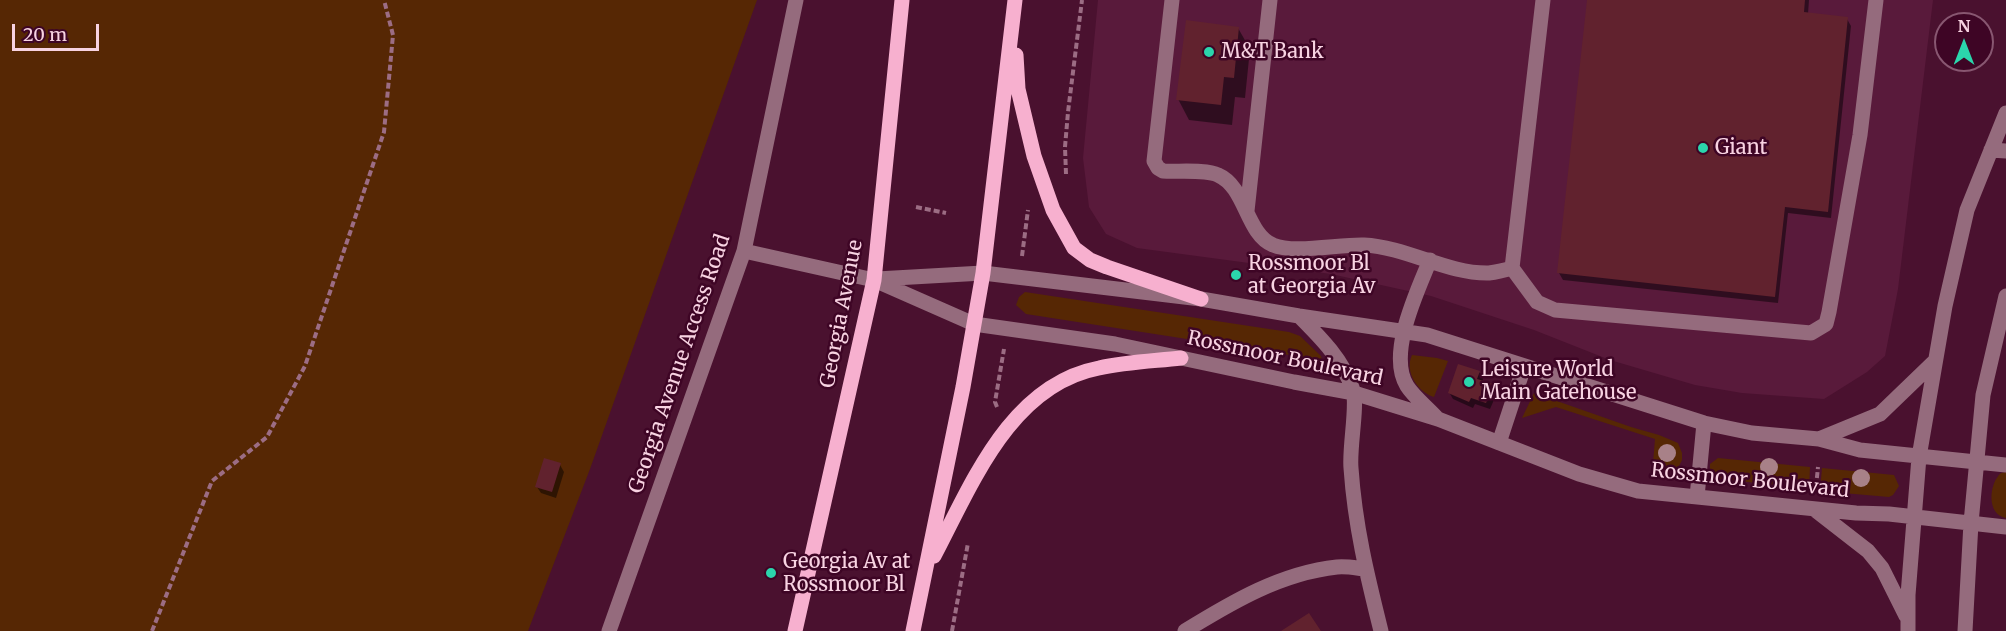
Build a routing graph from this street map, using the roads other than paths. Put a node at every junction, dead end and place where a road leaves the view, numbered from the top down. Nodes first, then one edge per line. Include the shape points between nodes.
1 (796, 0) edge
2 (902, 0) edge
3 (1172, 0) edge
4 (1270, 0) edge
5 (1543, 0) edge
6 (1876, 0) edge
7 (1014, 5) edge
8 (2006, 113) edge
9 (1998, 150) edge
10 (1247, 211) junction
11 (744, 251) junction
12 (1430, 260) junction
13 (1512, 268) junction
14 (983, 273) junction
15 (874, 280) junction
16 (2006, 296) edge
17 (1201, 299) junction
18 (1299, 316) junction
19 (974, 324) junction
20 (1404, 330) junction
21 (1181, 358) junction
22 (1935, 361) junction
23 (1524, 367) junction
24 (1354, 393) junction
25 (1438, 419) junction
26 (1704, 423) junction
27 (1819, 439) junction
28 (1499, 443) junction
29 (1919, 457) junction
30 (1976, 463) junction
31 (2006, 465) edge
32 (1697, 497) junction
33 (1814, 509) junction
34 (1913, 516) junction
35 (1971, 523) junction
36 (2006, 527) edge
37 (1365, 569) junction
38 (926, 572) junction
39 (1908, 626) edge
40 (609, 631) edge
41 (795, 631) edge
42 (913, 631) edge
43 (1185, 631) edge
44 (1381, 631) edge
45 (1965, 631) edge

1 - 11 street, Georgia Avenue Access Road
2 - 15 main road, Georgia Avenue
3 - 10 street via 1155,161 1163,171 1215,173 1228,181
4 - 10 street
5 - 13 street
6 - 13 street via 1860,135 1826,324 1811,333 1555,310 1537,302
7 - 14 main road
7 - 17 main road via 1018,89 1026,128 1053,210 1074,248 1107,267
8 - 9 street
9 - 22 street via 1967,210
10 - 12 street via 1265,241 1275,247 1368,245
11 - 15 street, Rossmoor Boulevard
11 - 40 street, Georgia Avenue Access Road
12 - 13 street via 1470,271 1491,273
12 - 20 street
14 - 15 street, Rossmoor Boulevard
14 - 17 street, Rossmoor Boulevard
14 - 19 main road
15 - 19 street, Rossmoor Boulevard
15 - 41 main road, Georgia Avenue
16 - 30 street via 1983,396
17 - 18 street, Rossmoor Boulevard
18 - 20 street, Rossmoor Boulevard
18 - 24 street via 1328,344
19 - 21 street, Rossmoor Boulevard via 1115,344
19 - 38 main road
20 - 23 street, Rossmoor Boulevard
20 - 25 street via 1401,353 1406,385
21 - 24 street, Rossmoor Boulevard
21 - 38 main road via 1098,368 1065,380 1031,402 995,442
22 - 27 street via 1880,414
22 - 29 street
23 - 26 street, Rossmoor Boulevard
23 - 28 street
24 - 25 street, Rossmoor Boulevard
24 - 37 street via 1350,462
25 - 28 street, Rossmoor Boulevard
26 - 27 street, Rossmoor Boulevard via 1752,433
26 - 32 street
27 - 29 street, Rossmoor Boulevard via 1860,450
28 - 32 street, Rossmoor Boulevard via 1579,474 1638,491
29 - 30 street, Rossmoor Boulevard
29 - 34 street
30 - 31 street, Rossmoor Boulevard
30 - 35 street
32 - 33 street, Rossmoor Boulevard
33 - 34 street, Rossmoor Boulevard
33 - 39 street via 1868,551 1882,568
34 - 35 street, Rossmoor Boulevard
34 - 39 street
35 - 36 street, Rossmoor Boulevard
35 - 45 street
37 - 43 street via 1338,567 1283,580 1253,591
37 - 44 street
38 - 42 main road

